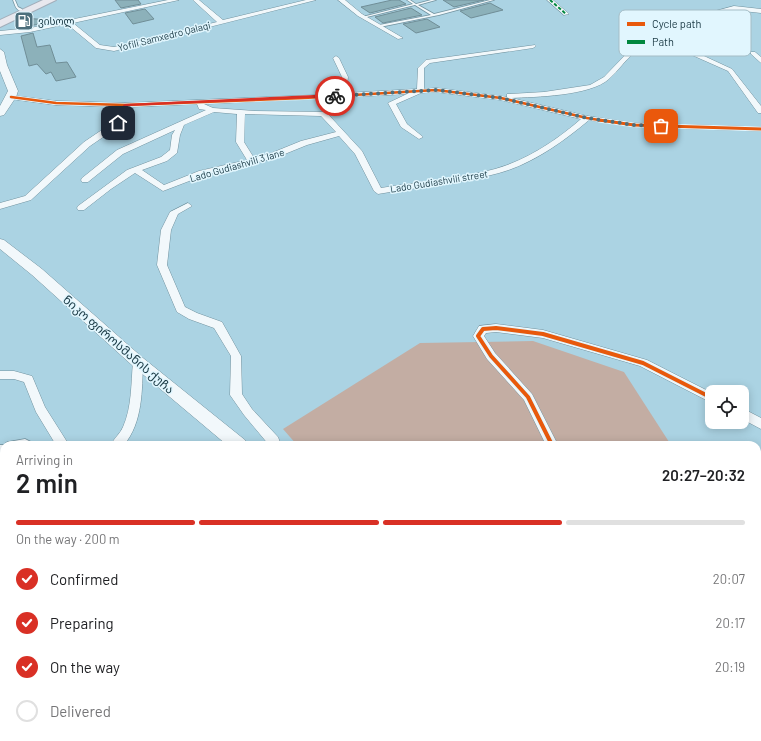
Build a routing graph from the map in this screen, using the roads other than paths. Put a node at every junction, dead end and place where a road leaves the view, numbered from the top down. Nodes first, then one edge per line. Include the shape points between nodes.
1 (14, 0) edge
2 (176, 0) edge
3 (196, 0) edge
4 (313, 0) edge
5 (341, 0) edge
6 (408, 0) edge
7 (436, 0) edge
8 (493, 0) edge
9 (550, 0) edge
10 (46, 1) edge
11 (416, 5) junction
12 (719, 10) edge
13 (761, 10) edge
14 (22, 11) junction
15 (566, 14) dead end
16 (434, 15) junction
17 (364, 16) junction
18 (68, 22) junction
19 (221, 22) junction
20 (0, 24) edge
21 (380, 26) junction
22 (0, 31) edge
23 (400, 38) dead end
24 (533, 46) dead end
25 (0, 52) edge
26 (753, 53) dead end
27 (627, 56) edge
28 (699, 56) edge
29 (336, 58) dead end
30 (761, 61) edge
31 (2, 69) edge
32 (420, 91) junction
33 (342, 95) junction
34 (11, 97) junction
35 (494, 97) junction
36 (200, 102) junction
37 (125, 105) junction
38 (213, 110) junction
39 (761, 110) edge
40 (241, 111) junction
41 (0, 113) edge
42 (587, 118) junction
43 (181, 124) junction
44 (761, 129) edge
45 (341, 133) junction
46 (419, 137) dead end
47 (252, 161) junction
48 (136, 170) junction
49 (85, 180) dead end
50 (0, 206) edge
51 (188, 206) dead end
52 (81, 208) dead end
53 (0, 243) edge
54 (138, 362) junction
55 (0, 375) edge
56 (705, 394) edge
57 (749, 417) edge
58 (761, 424) edge
59 (60, 441) edge
60 (122, 441) edge
61 (234, 441) edge
62 (274, 441) edge
63 (550, 441) edge

1 - 14 lane
2 - 18 street
3 - 19 street, Yofili Samxedro Qalaqi
4 - 19 street, Yofili Samxedro Qalaqi
5 - 17 street
6 - 11 lane
7 - 11 lane
8 - 16 lane
9 - 15 street
10 - 14 highway
11 - 16 lane
11 - 17 lane
12 - 13 street via 732,6
14 - 20 highway
14 - 22 highway
16 - 21 lane
17 - 21 street
18 - 19 street, Yofili Samxedro Qalaqi via 98,48 114,49
18 - 22 street via 30,30
21 - 23 street
24 - 32 street via 428,61 421,68
25 - 31 main road
26 - 30 street
27 - 35 street via 606,78 592,87 544,94
28 - 39 street via 730,70
29 - 33 street via 345,77
31 - 34 main road via 12,92
32 - 33 street
32 - 35 street via 436,90
32 - 46 street via 392,103 404,125
33 - 36 street
34 - 37 street via 56,103
34 - 41 main road
35 - 42 street
36 - 37 street
36 - 38 street, Lado Gudiashvili street via 202,107
37 - 50 street via 128,116 88,144 28,198
38 - 40 street, Lado Gudiashvili street
38 - 43 street
40 - 45 street, Lado Gudiashvili street via 323,114
40 - 47 street via 240,142
42 - 44 street via 634,125
42 - 45 street, Lado Gudiashvili street via 566,136 531,157 498,171 378,191 359,152
43 - 48 street via 176,135 174,151 164,160
43 - 49 street via 120,152
45 - 47 street, Lado Gudiashvili 3 lane
47 - 48 street, Lado Gudiashvili 3 lane via 202,173 163,188
48 - 52 street
51 - 62 street via 174,212 166,230 162,265 181,309 218,325 236,356 236,396
53 - 54 main road, ნიკო ფიროსმანის ქუჩა via 37,272
54 - 60 street via 131,423
54 - 61 main road, ნიკო ფიროსმანის ქუჩა
55 - 59 street via 28,379 40,409
56 - 63 street via 643,363 543,334 496,328 483,329 478,336 491,356 528,397
57 - 58 street

